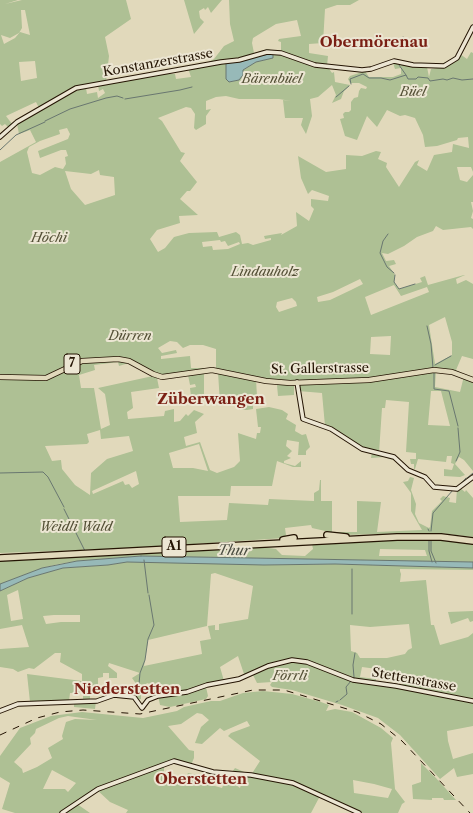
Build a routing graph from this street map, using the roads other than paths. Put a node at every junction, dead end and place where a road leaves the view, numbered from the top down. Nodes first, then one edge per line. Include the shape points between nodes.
1 (473, 27) edge
2 (0, 137) edge
3 (0, 377) edge
4 (473, 380) edge
5 (297, 382) junction
6 (473, 477) edge
7 (327, 534) dead end
8 (354, 537) junction
9 (366, 537) junction
10 (294, 538) dead end
11 (332, 540) junction
12 (473, 540) edge
13 (269, 542) junction
14 (248, 545) junction
15 (307, 545) dead end
16 (279, 547) dead end
17 (85, 553) junction
18 (0, 557) edge
19 (473, 701) edge
20 (0, 711) edge
21 (62, 813) edge
22 (359, 813) edge

1 - 2 street, Konstanzerstrasse via 459,56 444,66 413,66 396,61 365,70 309,64 281,53 268,52 239,60 78,88 17,122
3 - 5 main road, St. Gallerstrasse / 7 via 45,378 82,361 118,359 129,361 160,376 212,370 271,382
4 - 5 main road, St. Gallerstrasse / 7 via 452,372 433,370 369,380
5 - 6 street via 303,419 331,429 362,449 394,457 408,470 425,477 435,487 454,489
7 - 8 highway, A1
8 - 9 highway, A1
8 - 13 highway, A1
9 - 11 highway, A1
9 - 12 highway, A1 via 433,535
10 - 13 highway, A1
11 - 14 highway, A1
11 - 15 highway, A1
13 - 17 highway, A1
14 - 16 highway, A1
14 - 17 highway, A1
17 - 18 highway, A1
19 - 20 street, Stettenstrasse via 351,679 307,662 292,660 268,666 239,679 207,685 188,692 158,696 148,700 142,708 134,697 112,695 97,701 18,705
21 - 22 street via 98,790 174,761 213,772 251,775 287,782

